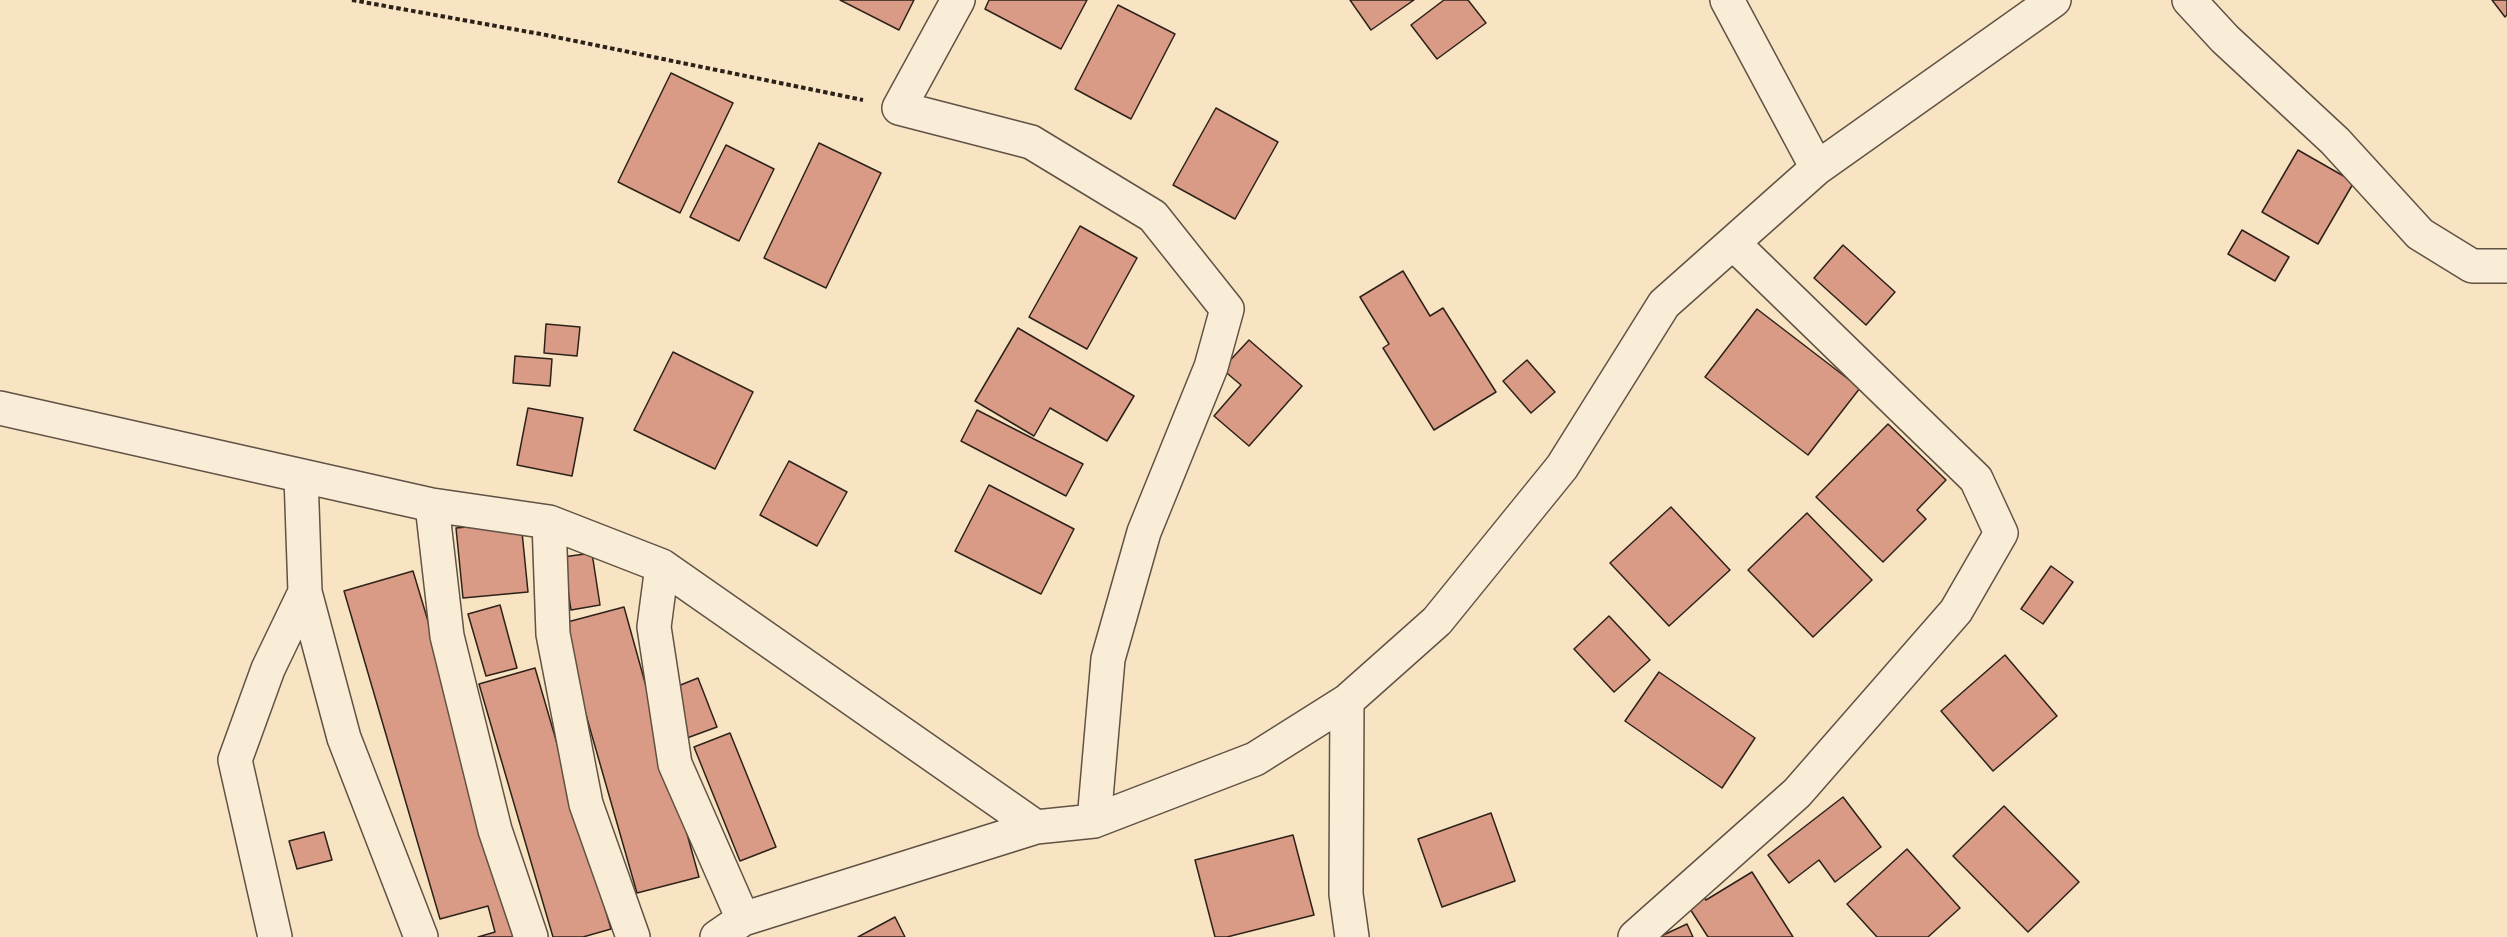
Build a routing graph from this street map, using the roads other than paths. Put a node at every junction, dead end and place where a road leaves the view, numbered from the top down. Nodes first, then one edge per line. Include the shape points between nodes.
1 (958, 0) edge
2 (1727, 0) edge
3 (2054, 0) edge
4 (2189, 0) edge
5 (1818, 168) junction
6 (1733, 243) junction
7 (2507, 266) edge
8 (0, 408) edge
9 (301, 476) junction
10 (432, 505) junction
11 (549, 522) junction
12 (662, 566) junction
13 (305, 592) junction
14 (1347, 701) junction
15 (1094, 821) junction
16 (1036, 827) junction
17 (730, 928) edge
18 (275, 937) edge
19 (421, 937) edge
20 (531, 937) edge
21 (633, 937) edge
22 (1352, 937) edge
23 (1635, 937) edge

1 - 15 street via 899,108 1031,142 1153,216 1227,309 1211,367 1144,532 1108,659
2 - 5 street
3 - 5 street
4 - 7 street via 2225,39 2335,141 2420,234 2472,266
5 - 6 street
6 - 14 street via 1664,304 1562,467 1437,621
6 - 23 street via 1976,479 2001,533 1956,611 1797,793
8 - 9 street
9 - 10 street
9 - 13 street
10 - 11 street
10 - 20 street via 447,636 495,830
11 - 12 street
11 - 21 street via 554,634 586,804
12 - 16 street
12 - 17 street via 654,627 675,764
13 - 18 street via 268,669 235,760
13 - 19 street via 344,738
14 - 15 street via 1255,759
14 - 22 street via 1346,894
15 - 16 street
16 - 17 street

